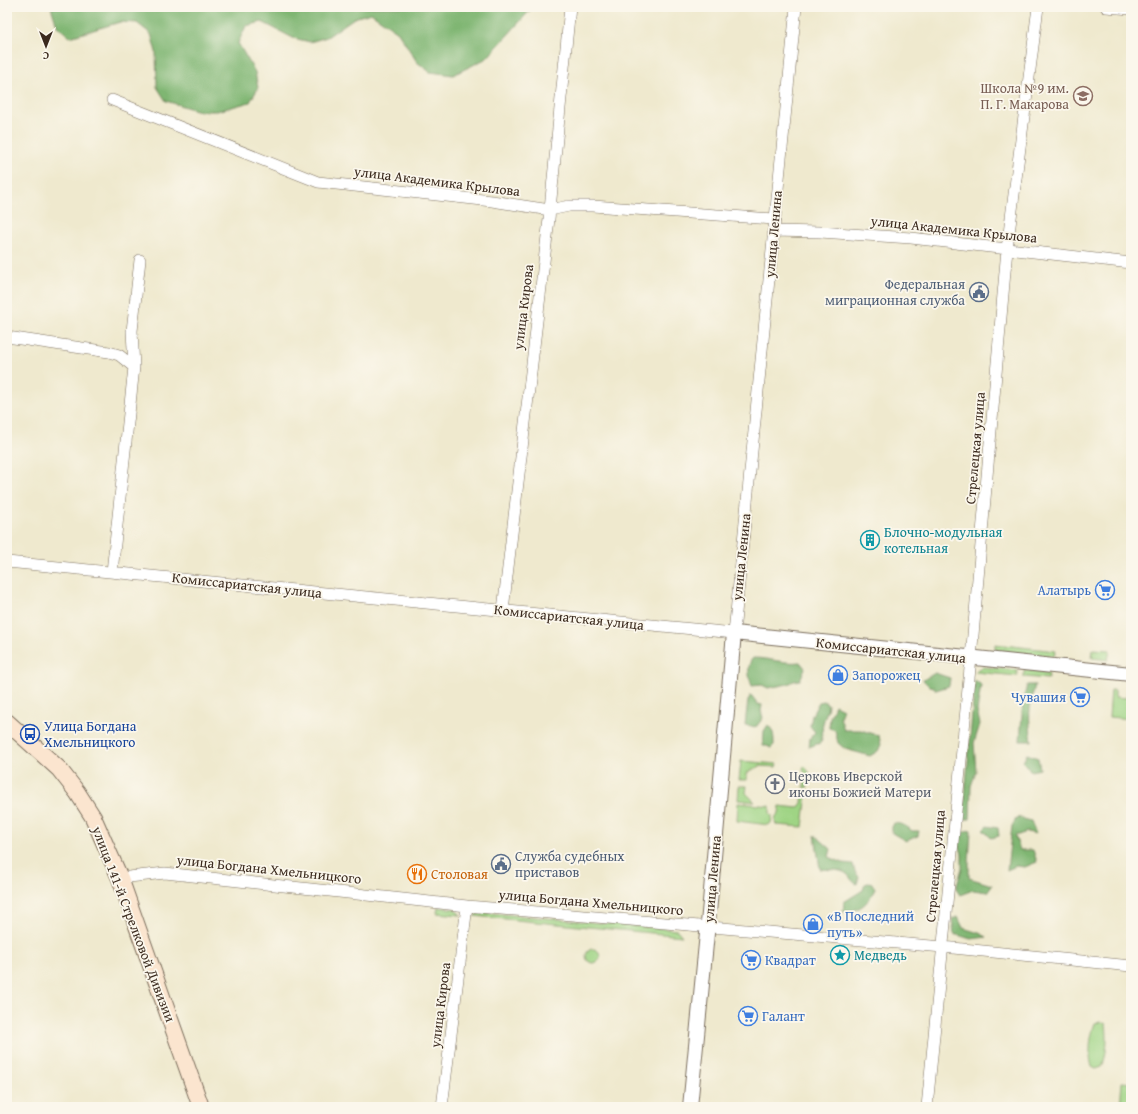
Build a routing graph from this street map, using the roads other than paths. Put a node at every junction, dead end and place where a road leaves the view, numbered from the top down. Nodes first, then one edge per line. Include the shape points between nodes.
1 (570, 7) edge
2 (796, 7) edge
3 (1038, 7) edge
4 (1106, 7) edge
5 (1131, 9) edge
6 (112, 100) dead end
7 (550, 210) junction
8 (774, 219) junction
9 (773, 231) junction
10 (1008, 249) junction
11 (140, 260) dead end
12 (1131, 263) edge
13 (7, 337) edge
14 (134, 367) junction
15 (7, 562) edge
16 (112, 572) junction
17 (503, 610) junction
18 (734, 633) junction
19 (971, 658) junction
20 (1131, 674) edge
21 (7, 722) edge
22 (120, 878) junction
23 (467, 906) junction
24 (708, 927) junction
25 (942, 946) junction
26 (1131, 966) edge
27 (201, 1107) edge
28 (442, 1107) edge
29 (690, 1107) edge
30 (927, 1107) edge

1 - 7 street, улица Кирова
2 - 8 street, улица Ленина
3 - 10 street, Стрелецкая улица
4 - 5 street
6 - 7 street, улица Академика Крылова via 318,182
7 - 8 street, улица Академика Крылова via 569,206 592,206
7 - 17 street, улица Кирова
8 - 9 street, улица Ленина
9 - 10 street, улица Академика Крылова via 911,238
9 - 18 street, улица Ленина
10 - 12 street, улица Академика Крылова
10 - 19 street, Стрелецкая улица
11 - 14 street via 132,331
13 - 14 street via 109,352 119,355
14 - 16 street
15 - 16 street, Комиссариатская улица
16 - 17 street, Комиссариатская улица
17 - 18 street, Комиссариатская улица
18 - 19 street, Комиссариатская улица
18 - 24 street, улица Ленина
19 - 20 street, Комиссариатская улица
19 - 25 street, Стрелецкая улица
21 - 22 main road, улица 141-й Стрелковой Дивизии via 59,769 77,792 93,817
22 - 23 street, улица Богдана Хмельницкого via 165,873
22 - 27 main road, улица 141-й Стрелковой Дивизии
23 - 24 street, улица Богдана Хмельницкого
23 - 28 street, улица Кирова
24 - 25 street, улица Богдана Хмельницкого
24 - 29 street, улица Ленина
25 - 26 street, улица Богдана Хмельницкого
25 - 30 street, Стрелецкая улица

